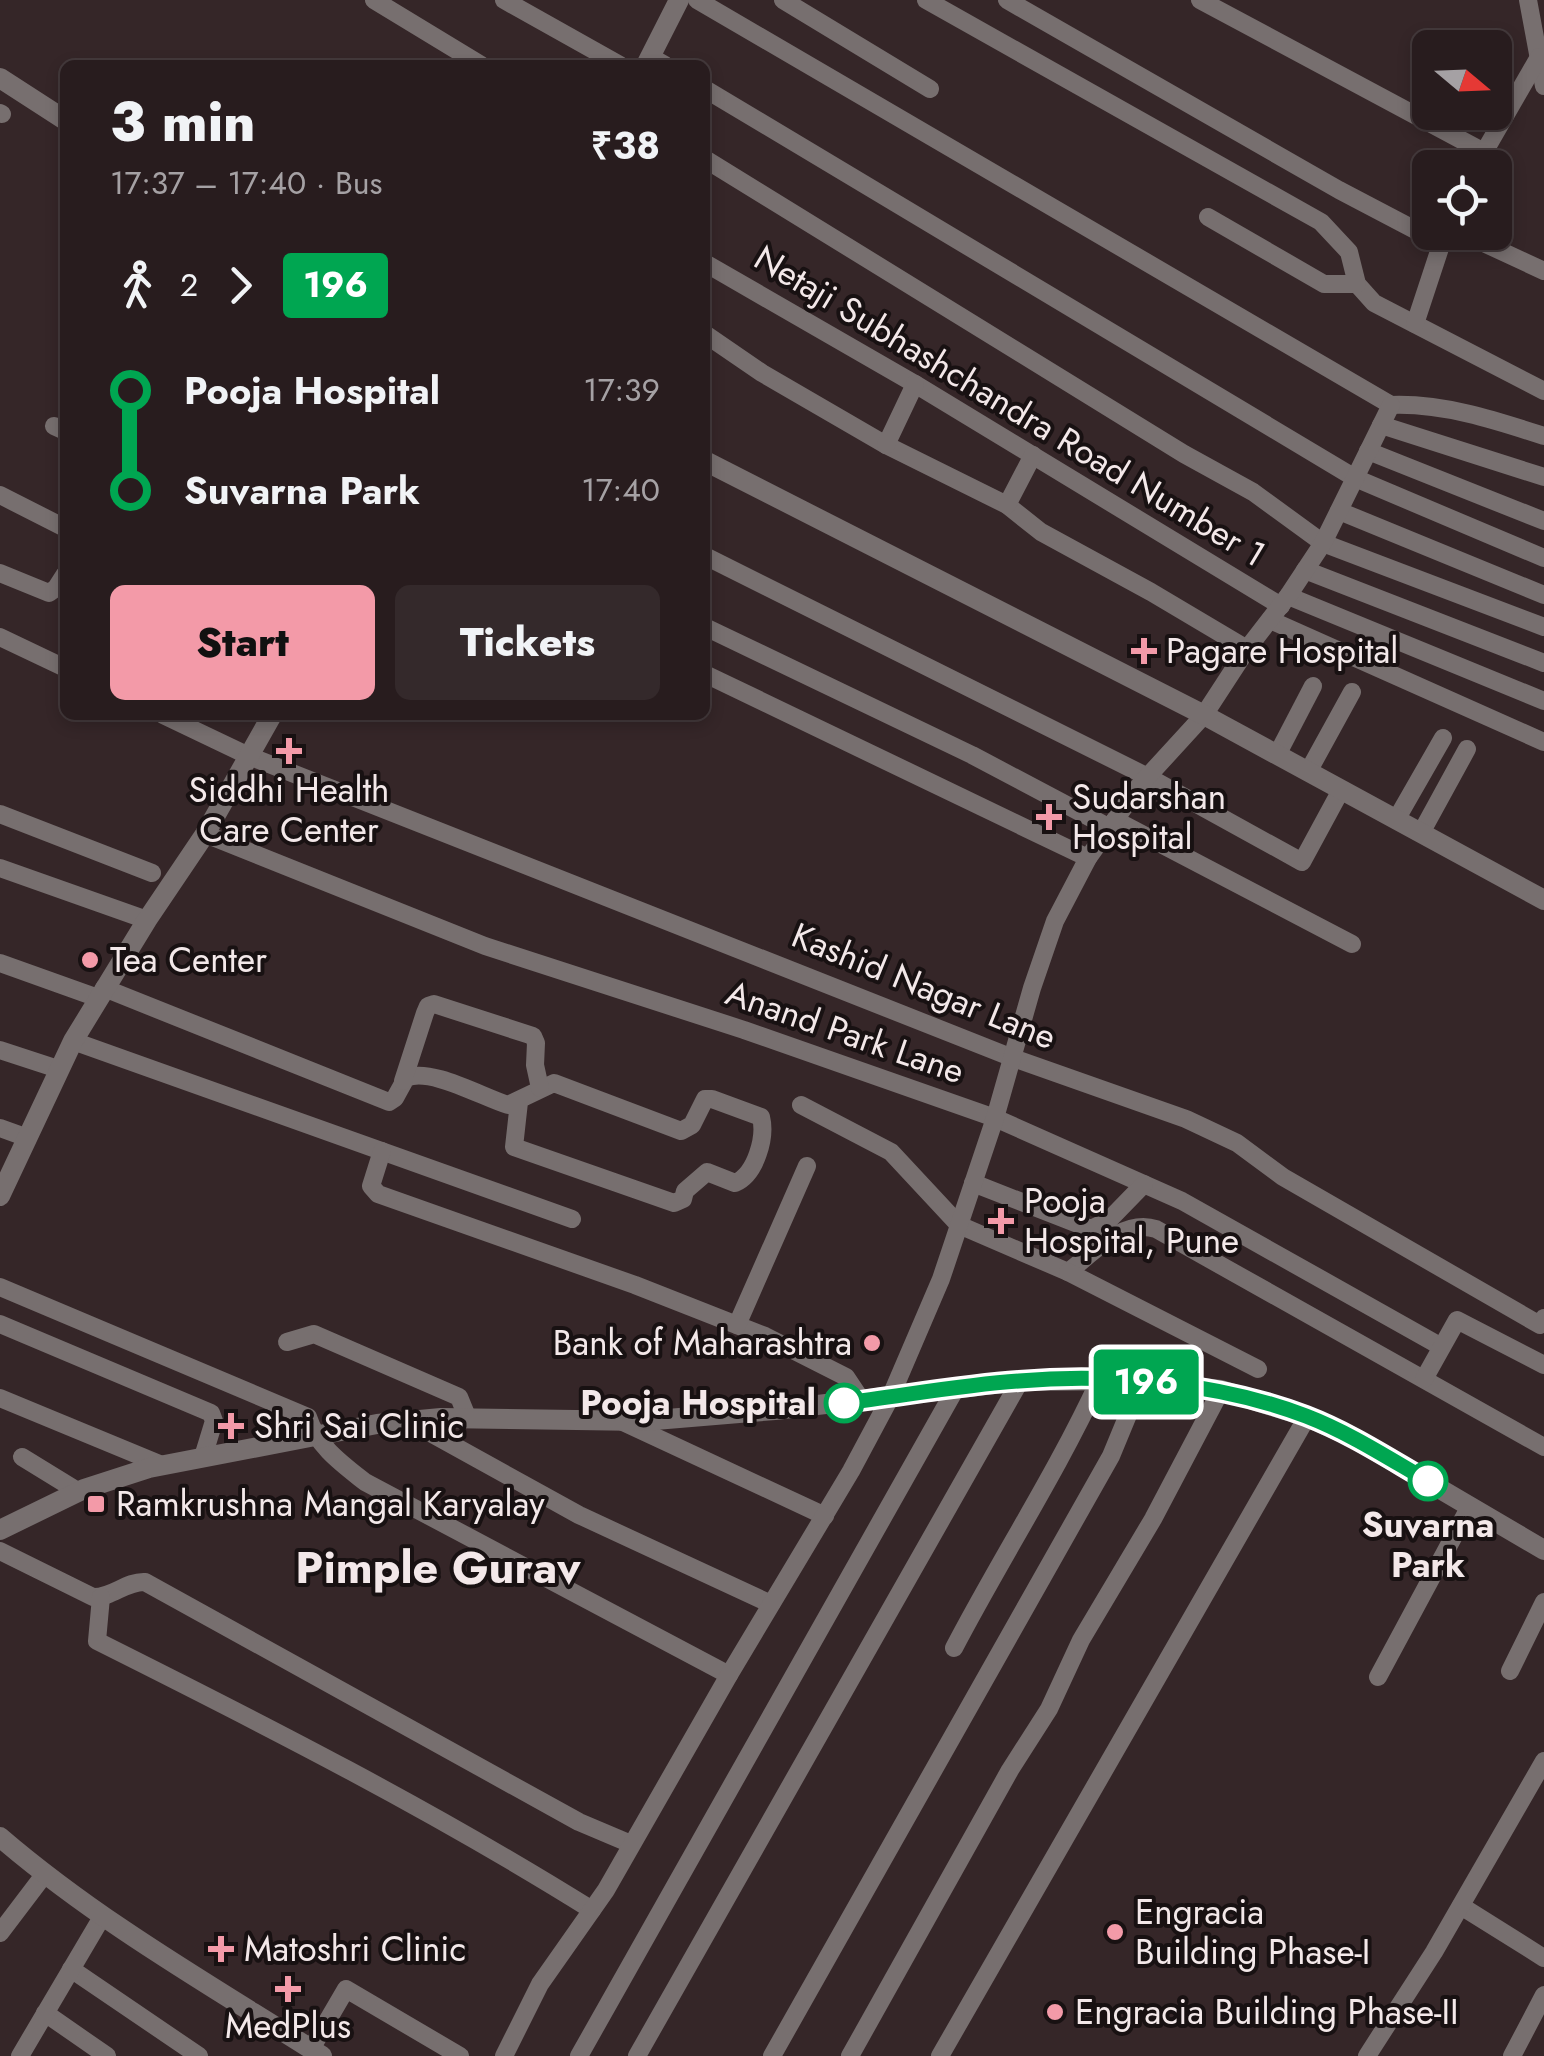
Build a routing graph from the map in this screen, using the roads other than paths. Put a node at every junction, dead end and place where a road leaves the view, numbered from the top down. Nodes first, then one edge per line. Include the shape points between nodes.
1 (374, 0) edge
2 (504, 0) edge
3 (679, 0) edge
4 (697, 0) edge
5 (783, 0) edge
6 (926, 0) edge
7 (1007, 0) edge
8 (1200, 0) edge
9 (1528, 0) edge
10 (1539, 57) junction
11 (473, 60) edge
12 (611, 60) edge
13 (655, 60) edge
14 (0, 78) edge
15 (1544, 86) edge
16 (930, 89) dead end
17 (710, 92) edge
18 (60, 117) edge
19 (1463, 150) edge
20 (1484, 150) edge
21 (710, 162) edge
22 (1340, 190) junction
23 (1208, 217) dead end
24 (1321, 222) junction
25 (1412, 224) edge
26 (1438, 250) edge
27 (1499, 250) edge
28 (710, 266) edge
29 (1544, 271) edge
30 (1357, 284) junction
31 (1415, 324) junction
32 (710, 337) edge
33 (915, 384) junction
34 (1544, 391) edge
35 (1391, 405) junction
36 (1381, 425) junction
37 (1544, 436) edge
38 (886, 445) junction
39 (1368, 451) junction
40 (1033, 455) junction
41 (710, 464) edge
42 (1354, 478) junction
43 (1544, 478) edge
44 (2, 501) edge
45 (1007, 505) junction
46 (1339, 511) junction
47 (1544, 521) edge
48 (60, 526) edge
49 (1323, 543) junction
50 (710, 558) edge
51 (1544, 558) edge
52 (1305, 570) junction
53 (0, 573) edge
54 (60, 582) edge
55 (1544, 594) edge
56 (1280, 607) junction
57 (1544, 627) edge
58 (710, 629) edge
59 (0, 637) edge
60 (1247, 649) junction
61 (1544, 663) edge
62 (60, 666) edge
63 (710, 676) edge
64 (1313, 686) dead end
65 (1352, 692) dead end
66 (1544, 701) edge
67 (1204, 715) junction
68 (173, 720) edge
69 (269, 720) edge
70 (1442, 738) dead end
71 (1544, 742) edge
72 (1467, 749) dead end
73 (1277, 755) junction
74 (249, 756) junction
75 (1308, 772) junction
76 (1148, 777) junction
77 (1341, 790) junction
78 (0, 814) edge
79 (1396, 820) junction
80 (1112, 824) junction
81 (1421, 833) junction
82 (205, 834) junction
83 (1088, 858) junction
84 (0, 868) edge
85 (152, 873) dead end
86 (1544, 900) edge
87 (146, 920) junction
88 (1352, 944) dead end
89 (0, 963) edge
90 (101, 993) junction
91 (73, 1041) junction
92 (0, 1050) edge
93 (1013, 1058) junction
94 (58, 1069) junction
95 (403, 1081) junction
96 (540, 1088) junction
97 (519, 1102) junction
98 (801, 1105) dead end
99 (996, 1118) junction
100 (0, 1128) edge
101 (26, 1137) junction
102 (382, 1151) junction
103 (807, 1166) dead end
104 (973, 1183) junction
105 (1144, 1184) junction
106 (0, 1196) edge
107 (572, 1219) dead end
108 (959, 1226) junction
109 (1068, 1272) junction
110 (0, 1287) edge
111 (1544, 1318) edge
112 (0, 1324) edge
113 (736, 1325) junction
114 (287, 1342) dead end
115 (1440, 1346) junction
116 (1544, 1365) edge
117 (1258, 1369) dead end
118 (1424, 1378) junction
119 (1020, 1380) junction
120 (1099, 1381) junction
121 (1142, 1381) junction
122 (956, 1388) junction
123 (1222, 1390) junction
124 (0, 1398) edge
125 (890, 1398) junction
126 (862, 1401) junction
127 (1307, 1417) junction
128 (468, 1419) junction
129 (619, 1420) junction
130 (410, 1421) junction
131 (314, 1434) junction
132 (1544, 1447) edge
133 (22, 1457) dead end
134 (202, 1457) junction
135 (162, 1465) junction
136 (79, 1492) junction
137 (1470, 1506) junction
138 (825, 1516) junction
139 (0, 1530) edge
140 (1544, 1550) edge
141 (0, 1551) edge
142 (101, 1597) junction
143 (1544, 1602) edge
144 (771, 1604) junction
145 (954, 1648) dead end
146 (1510, 1671) dead end
147 (728, 1675) junction
148 (1378, 1677) dead end
149 (1544, 1760) edge
150 (0, 1837) edge
151 (631, 1844) junction
152 (44, 1875) junction
153 (1460, 1906) junction
154 (592, 1910) junction
155 (102, 1917) junction
156 (0, 1932) edge
157 (1544, 1958) edge
158 (71, 1969) junction
159 (1544, 1996) edge
160 (45, 2013) junction
161 (1536, 2029) edge
162 (316, 2052) edge
163 (25, 2054) edge
164 (107, 2056) edge
165 (200, 2056) edge
166 (460, 2056) edge
167 (504, 2056) edge
168 (579, 2056) edge
169 (637, 2056) edge
170 (772, 2056) edge
171 (850, 2056) edge
172 (940, 2056) edge
173 (1368, 2056) edge
174 (1512, 2056) edge

1 - 11 street
2 - 12 street
3 - 13 street
4 - 35 street
5 - 16 street
6 - 24 street
7 - 22 street
8 - 19 street
9 - 10 street
10 - 15 street
10 - 20 street
14 - 18 street
17 - 42 street
21 - 49 street via 1254,492
22 - 24 street
22 - 25 street
23 - 30 street via 1324,284
24 - 30 street via 1349,252
26 - 31 street
27 - 29 street
28 - 33 street, Netaji Subhashchandra Road Number 1
30 - 31 street via 1374,302
31 - 34 street
32 - 38 street
33 - 38 street
33 - 40 street, Netaji Subhashchandra Road Number 1
35 - 36 street
35 - 37 street via 1485,417
36 - 39 street
36 - 43 street
38 - 45 street
39 - 42 street
39 - 47 street
40 - 45 street
40 - 56 street, Netaji Subhashchandra Road Number 1
41 - 67 street
42 - 46 street
42 - 51 street
44 - 48 street
45 - 60 street via 1041,532
46 - 49 street
46 - 55 street
49 - 52 street
49 - 57 street
50 - 76 street
52 - 56 street
52 - 61 street
53 - 54 street via 49,592
56 - 60 street
56 - 66 street
56 - 71 street
58 - 80 street
59 - 62 street
60 - 67 street
63 - 83 street
64 - 73 street
65 - 75 street
67 - 73 street
67 - 76 street
68 - 74 street, Kashid Nagar Lane
69 - 74 street
70 - 79 street
72 - 81 street
73 - 75 street
74 - 82 street
74 - 93 street, Kashid Nagar Lane
75 - 77 street
76 - 77 street via 1302,862
76 - 80 street
77 - 79 street
78 - 85 street
79 - 81 street
80 - 83 street
80 - 88 street
81 - 86 street
82 - 87 street
82 - 99 street, Anand Park Lane via 484,946
83 - 93 street via 1055,921
84 - 87 street
87 - 90 street
89 - 90 street
90 - 91 street
90 - 95 street via 389,1102
91 - 94 street
91 - 102 street
92 - 94 street
93 - 99 street
93 - 111 street, Kashid Nagar Lane via 1236,1142 1480,1293 1540,1325
94 - 101 street
95 - 96 street via 434,1004 534,1036
95 - 97 street via 416,1074 434,1077 508,1106
96 - 97 street
96 - 97 street via 554,1083 681,1131 692,1125 705,1100 761,1117 753,1167 735,1182 707,1172 674,1203 514,1147
98 - 108 street via 892,1152
99 - 104 street
99 - 105 street, Anand Park Lane
100 - 101 street
101 - 106 street
102 - 107 street
102 - 113 street via 371,1186 378,1194
103 - 113 street
104 - 105 street via 1091,1229
104 - 108 street
105 - 115 street, Anand Park Lane
108 - 109 street
108 - 125 street
109 - 117 street
109 - 118 street via 1130,1226 1144,1225
110 - 131 street via 308,1416
112 - 134 street via 211,1413
113 - 126 street via 846,1377
114 - 128 street via 314,1334 459,1397
115 - 116 street via 1457,1320
115 - 118 street
118 - 132 street
119 - 120 street
119 - 122 street
119 - 169 street
120 - 121 street
120 - 145 street
121 - 123 street
121 - 170 street via 1110,1456
122 - 125 street
122 - 168 street
123 - 127 street
123 - 171 street
124 - 135 street
125 - 126 street
125 - 138 street
126 - 129 street
127 - 137 street
127 - 172 street
128 - 129 street
128 - 130 street
129 - 138 street
130 - 131 street
130 - 144 street via 579,1515
131 - 134 street
131 - 147 street via 364,1482
133 - 136 street
134 - 135 street
135 - 136 street
136 - 139 street
137 - 140 street
137 - 148 street
138 - 144 street
141 - 142 street
142 - 151 street via 145,1582
142 - 154 street via 97,1641 299,1742
143 - 146 street
144 - 147 street
147 - 151 street
149 - 153 street
150 - 152 street
151 - 154 street
152 - 155 street
152 - 156 street
153 - 157 street
153 - 173 street
154 - 167 street via 540,1984
155 - 158 street
155 - 162 street
158 - 160 street
158 - 165 street
159 - 161 street
160 - 163 street
160 - 164 street
161 - 174 street
162 - 166 street via 346,1990

